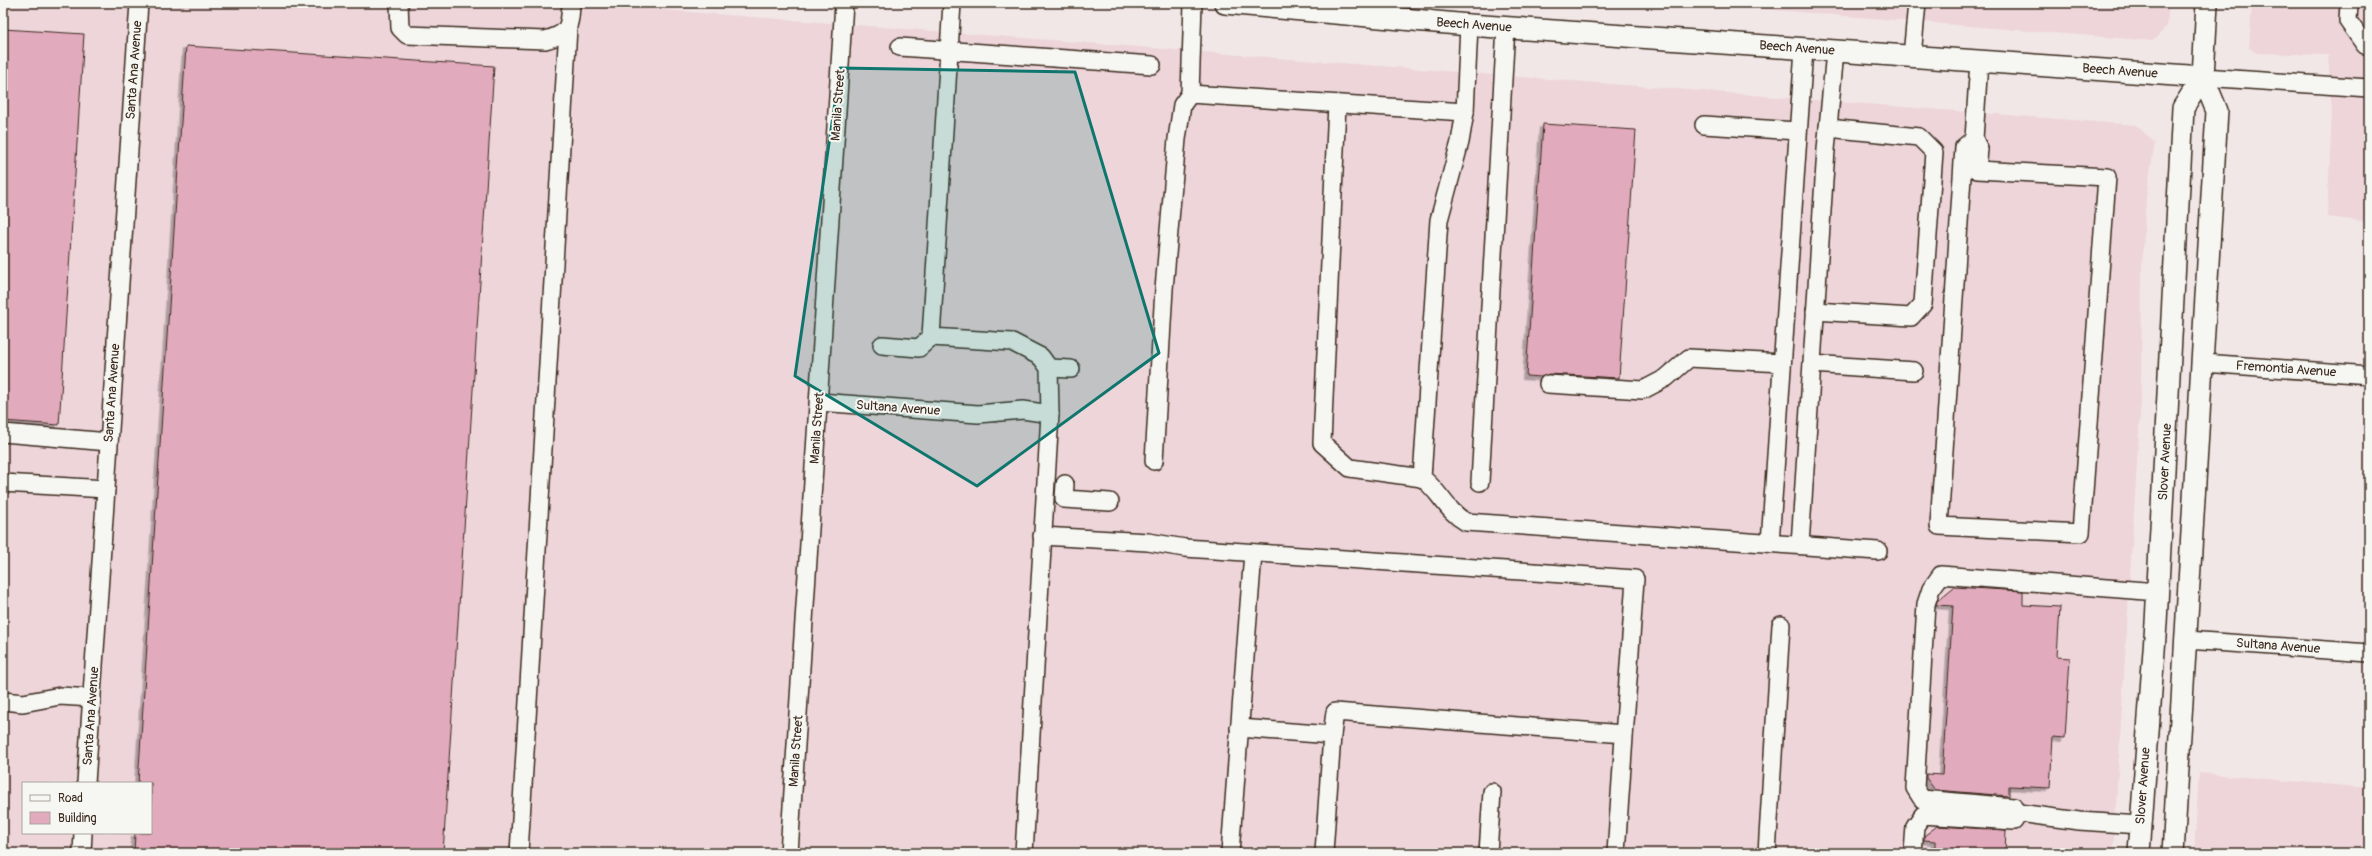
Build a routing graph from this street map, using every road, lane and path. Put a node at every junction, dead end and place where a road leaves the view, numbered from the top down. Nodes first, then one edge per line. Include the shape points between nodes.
1 (138, 3) edge
2 (399, 3) edge
3 (571, 3) edge
4 (844, 3) edge
5 (952, 3) edge
6 (1193, 3) edge
7 (1225, 3) edge
8 (1917, 3) edge
9 (2207, 3) edge
10 (2349, 3) edge
11 (1468, 25) junction
12 (1506, 27) junction
13 (568, 28) junction
14 (2369, 45) edge
15 (900, 47) dead end
16 (1804, 49) junction
17 (948, 51) junction
18 (1835, 51) junction
19 (1912, 56) junction
20 (1979, 61) junction
21 (1152, 65) dead end
22 (2203, 77) junction
23 (2369, 88) edge
24 (1190, 94) junction
25 (1337, 104) junction
26 (1465, 112) junction
27 (1704, 125) dead end
28 (1828, 128) junction
29 (1798, 131) junction
30 (1974, 139) junction
31 (1815, 311) junction
32 (931, 337) junction
33 (882, 345) dead end
34 (1782, 363) junction
35 (2204, 363) junction
36 (1812, 364) junction
37 (1048, 368) junction
38 (1071, 369) dead end
39 (1914, 371) dead end
40 (2369, 374) edge
41 (1548, 384) dead end
42 (819, 402) junction
43 (1050, 414) junction
44 (3, 433) edge
45 (109, 442) junction
46 (1154, 461) dead end
47 (1422, 478) junction
48 (3, 482) edge
49 (1480, 482) dead end
50 (1065, 484) dead end
51 (106, 489) junction
52 (1110, 502) dead end
53 (1042, 536) junction
54 (1770, 544) junction
55 (1800, 545) junction
56 (1253, 552) junction
57 (1878, 552) dead end
58 (2158, 592) junction
59 (1781, 625) dead end
60 (2187, 640) junction
61 (2369, 653) edge
62 (92, 698) junction
63 (3, 701) edge
64 (1239, 728) junction
65 (1624, 734) junction
66 (1332, 735) junction
67 (86, 782) edge
68 (1492, 792) dead end
69 (2018, 814) junction
70 (2140, 825) junction
71 (83, 834) edge
72 (82, 853) edge
73 (519, 853) edge
74 (789, 853) edge
75 (1024, 853) edge
76 (1230, 853) edge
77 (1324, 853) edge
78 (1488, 853) edge
79 (1616, 853) edge
80 (1767, 853) edge
81 (1913, 853) edge
82 (2139, 853) edge
83 (2173, 853) edge

1 - 45 street, Santa Ana Avenue
2 - 13 street via 400,28 407,35 545,40 560,37
3 - 13 street
4 - 42 street, Manila Street
5 - 17 street
6 - 24 street
7 - 11 main road, Beech Avenue
8 - 19 street
9 - 22 main road, Slover Avenue
10 - 14 street via 2348,21 2365,45
11 - 12 main road, Beech Avenue
11 - 26 street
12 - 16 main road, Beech Avenue
12 - 49 street
13 - 73 street
15 - 17 street
16 - 18 main road, Beech Avenue
16 - 29 street
17 - 21 street
17 - 32 street
18 - 19 main road, Beech Avenue
18 - 28 street
19 - 20 main road, Beech Avenue
20 - 22 main road, Beech Avenue
20 - 30 street
22 - 23 street, Beech Avenue
22 - 35 main road, Slover Avenue via 2217,111
22 - 58 main road, Slover Avenue via 2183,108
24 - 25 street
24 - 46 street via 1182,105 1177,139 1164,289
25 - 26 street
25 - 47 street via 1322,443 1350,468
26 - 47 street via 1460,142 1438,220
27 - 29 street
28 - 31 street
28 - 31 street via 1919,137 1934,152 1932,183 1923,304 1911,317
29 - 34 street
30 - 30 street via 1964,147 1939,526 2081,533 2107,176 1977,170 1979,149
31 - 36 street
32 - 33 street via 919,348
32 - 37 street via 1012,342 1041,358
34 - 41 street via 1689,358 1666,378 1643,390
34 - 54 street
35 - 40 street, Fremontia Avenue
35 - 60 main road, Slover Avenue
36 - 39 street
36 - 55 street
37 - 38 street
37 - 43 street
42 - 43 street, Sultana Avenue via 978,414 1023,410
42 - 74 street, Manila Street
43 - 53 street
44 - 45 street
45 - 51 street, Santa Ana Avenue
47 - 54 street via 1434,486 1446,507 1466,522
48 - 51 street
50 - 52 street via 1064,499
51 - 62 street, Santa Ana Avenue
53 - 56 street via 1148,542 1185,548
53 - 75 street
54 - 55 street
55 - 57 street
56 - 64 street
56 - 65 street via 1635,579
58 - 69 street via 1941,575 1931,588 1925,611 1915,788 1922,799 2014,808
58 - 70 main road, Slover Avenue
59 - 80 street
60 - 61 street, Sultana Avenue
60 - 83 main road, Slover Avenue
62 - 63 street via 60,696 22,702
62 - 67 street, Santa Ana Avenue
64 - 66 street
64 - 76 street
65 - 66 street via 1335,712
65 - 79 street
66 - 77 street
68 - 78 street
69 - 70 street
69 - 81 street via 2014,821 1923,815 1915,826
70 - 82 main road, Slover Avenue
71 - 72 street

